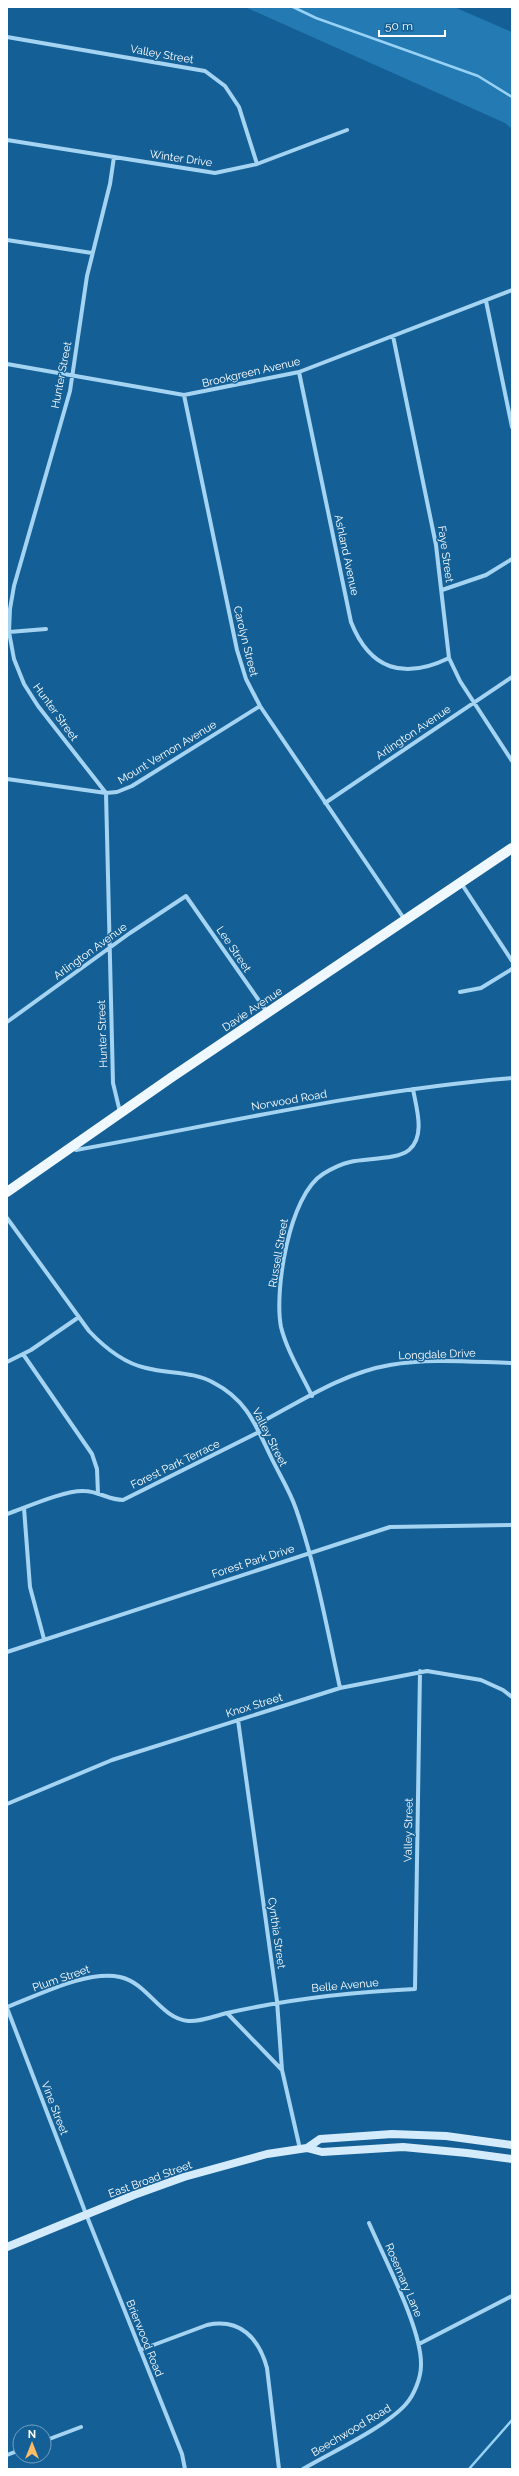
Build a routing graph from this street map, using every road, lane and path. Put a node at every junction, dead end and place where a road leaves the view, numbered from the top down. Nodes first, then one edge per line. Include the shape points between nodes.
1 (7, 37) edge
2 (347, 130) dead end
3 (7, 140) edge
4 (114, 157) junction
5 (257, 164) junction
6 (7, 240) edge
7 (92, 253) junction
8 (512, 290) edge
9 (486, 301) junction
10 (393, 336) junction
11 (7, 364) edge
12 (299, 372) junction
13 (72, 374) junction
14 (184, 395) junction
15 (512, 427) edge
16 (512, 559) edge
17 (442, 590) junction
18 (46, 629) dead end
19 (9, 632) junction
20 (449, 658) junction
21 (512, 677) edge
22 (474, 702) junction
23 (260, 706) junction
24 (512, 761) edge
25 (7, 779) edge
26 (106, 793) junction
27 (325, 803) junction
28 (512, 848) edge
29 (461, 882) junction
30 (186, 896) joint
31 (405, 920) junction
32 (109, 948) junction
33 (512, 961) edge
34 (512, 969) edge
35 (460, 992) dead end
36 (267, 1013) junction
37 (7, 1022) edge
38 (512, 1078) edge
39 (413, 1089) junction
40 (121, 1112) junction
41 (73, 1146) junction
42 (7, 1192) edge
43 (7, 1218) edge
44 (79, 1317) junction
45 (23, 1354) junction
46 (7, 1362) edge
47 (512, 1362) edge
48 (312, 1396) junction
49 (256, 1425) junction
50 (259, 1432) junction
51 (98, 1494) junction
52 (24, 1508) junction
53 (7, 1514) edge
54 (512, 1525) edge
55 (309, 1552) junction
56 (44, 1639) junction
57 (7, 1652) edge
58 (420, 1671) junction
59 (340, 1688) junction
60 (512, 1697) edge
61 (238, 1720) junction
62 (7, 1804) edge
63 (415, 1989) joint
64 (277, 2002) junction
65 (7, 2007) edge
66 (227, 2013) junction
67 (282, 2070) junction
68 (512, 2145) edge
69 (303, 2149) junction
70 (512, 2159) edge
71 (86, 2214) junction
72 (369, 2223) dead end
73 (7, 2248) edge
74 (512, 2296) edge
75 (419, 2344) junction
76 (140, 2350) junction
77 (81, 2427) dead end
78 (52, 2438) edge
79 (185, 2469) edge
80 (279, 2469) edge
81 (303, 2469) edge

1 - 5 street, Valley Street via 205,71 225,86 239,107
2 - 5 street, Winter Drive
3 - 4 street, Winter Drive
4 - 5 street, Winter Drive via 215,172
4 - 7 street, Hunter Street via 110,184
6 - 7 street
7 - 13 street, Hunter Street
8 - 9 street, Brookgreen Avenue
9 - 10 street, Brookgreen Avenue
9 - 15 street
10 - 12 street, Brookgreen Avenue
10 - 17 street, Faye Street via 433,529
11 - 13 street, Brookgreen Avenue
12 - 14 street, Brookgreen Avenue
12 - 20 street, Ashland Avenue via 351,622 359,640 377,659 389,666 408,670 429,667
13 - 14 street, Brookgreen Avenue
13 - 19 street, Hunter Street via 70,391 14,586
14 - 23 street, Carolyn Street via 237,650 246,679
16 - 17 street via 486,575
17 - 20 street, Faye Street
18 - 19 street
19 - 26 street, Hunter Street via 14,659 24,684 38,706
20 - 22 street, Faye Street
21 - 22 street, Arlington Avenue
22 - 24 street, Faye Street
22 - 27 street, Arlington Avenue
23 - 26 street, Mount Vernon Avenue via 132,786
23 - 27 street, Carolyn Street
25 - 26 street, Mount Vernon Avenue
26 - 32 street, Hunter Street
27 - 31 street, Carolyn Street
28 - 29 main road, Davie Avenue
29 - 31 main road, Davie Avenue
29 - 33 street
30 - 32 street, Arlington Avenue
30 - 36 street, Lee Street
31 - 36 main road, Davie Avenue
32 - 37 street, Arlington Avenue
32 - 40 street, Hunter Street via 113,1083
34 - 35 street via 481,988
36 - 40 main road, Davie Avenue
38 - 39 street, Norwood Road
39 - 41 street, Norwood Road via 330,1101 76,1150
39 - 48 street, Russell Street via 419,1129 416,1141 410,1149 401,1154 349,1162 321,1175 308,1188 292,1220 280,1288 281,1325 285,1342
40 - 41 main road, Davie Avenue
41 - 42 main road, Davie Avenue
43 - 44 street, Valley Street
44 - 45 street
44 - 49 street, Valley Street via 105,1347 124,1360 146,1368 192,1374 213,1382 233,1395 249,1411
45 - 46 street
45 - 51 street via 92,1454 97,1470
47 - 48 street, Longdale Drive via 421,1361 389,1365 358,1374
48 - 49 street, Longdale Drive
49 - 50 street, Valley Street
50 - 51 street, Forest Park Terrace via 123,1500 112,1500
50 - 55 street, Valley Street via 296,1507
51 - 52 street, Forest Park Terrace via 85,1491 72,1493
52 - 53 street, Forest Park Terrace
52 - 56 street via 30,1587
54 - 55 street, Forest Park Drive via 390,1527
55 - 56 street, Forest Park Drive
55 - 59 street, Valley Street
56 - 57 street, Forest Park Drive
58 - 59 street, Knox Street
58 - 60 street, Knox Street via 481,1680
58 - 63 street, Valley Street
59 - 61 street, Knox Street
61 - 62 street, Knox Street via 112,1760
61 - 64 street, Cynthia Street
63 - 64 street, Belle Avenue via 348,1993
64 - 66 street, Plum Street
64 - 67 street, Cynthia Street
65 - 66 street, Plum Street via 100,1974 122,1977 141,1987 166,2010 187,2021
65 - 71 street, Vine Street
66 - 67 street
67 - 69 street, Cynthia Street
68 - 69 main road, East Broad Street via 446,2136 392,2134 320,2139
69 - 70 main road, East Broad Street via 322,2152 366,2148 429,2148
69 - 71 main road, East Broad Street via 267,2154 184,2177
71 - 73 main road, East Broad Street
71 - 76 street, Brierwood Road
72 - 75 street, Rosemary Lane via 413,2324
74 - 75 street
75 - 81 street, Beechwood Road via 421,2365 417,2386 406,2404 390,2418
76 - 79 street, Brierwood Road via 182,2454
76 - 80 street via 219,2322 231,2323 246,2332 263,2352 267,2368
77 - 78 street

